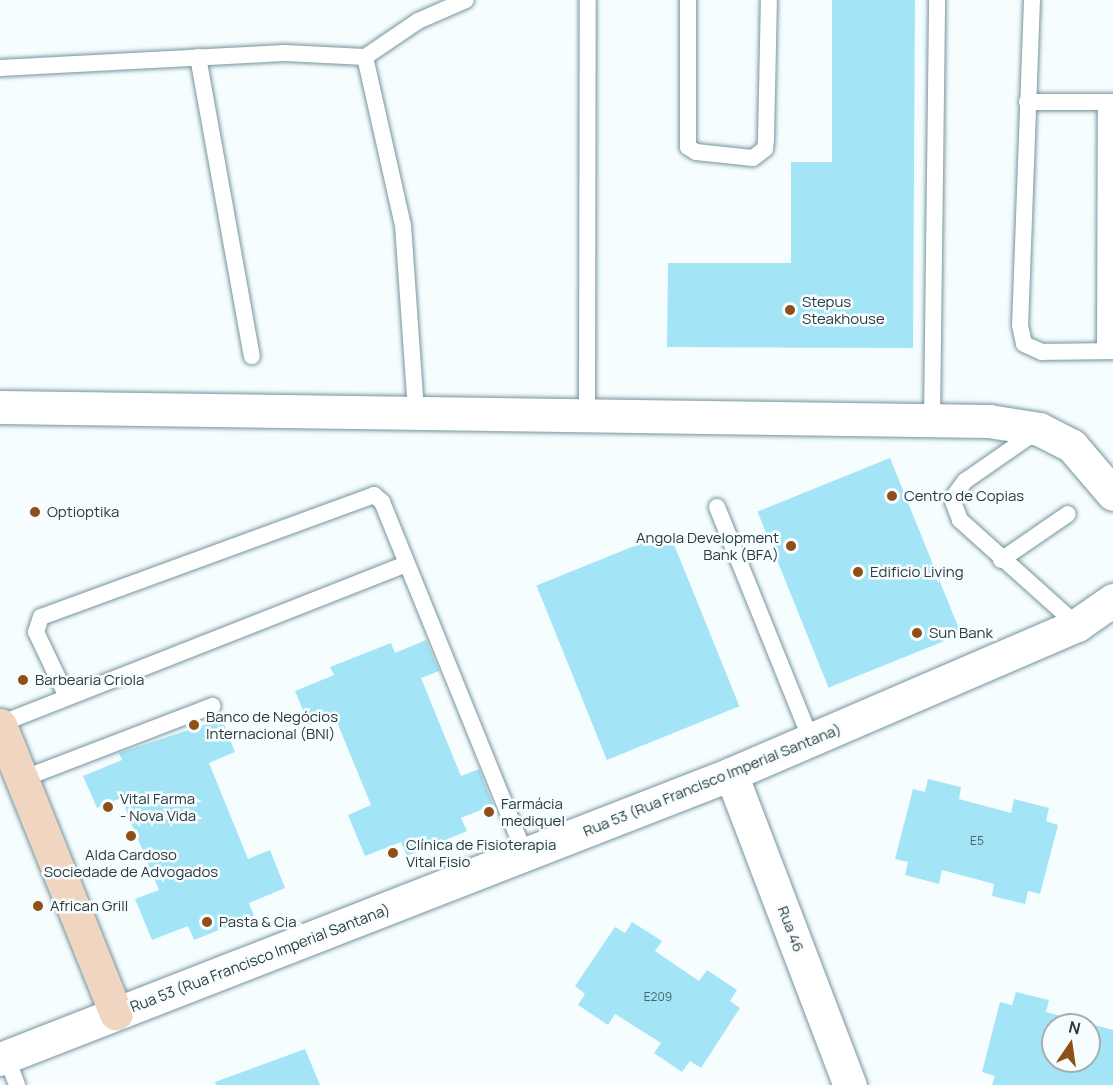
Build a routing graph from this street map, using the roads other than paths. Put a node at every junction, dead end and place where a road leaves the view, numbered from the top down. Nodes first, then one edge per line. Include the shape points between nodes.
1 (466, 0) edge
2 (588, 0) edge
3 (688, 0) edge
4 (769, 0) edge
5 (937, 0) edge
6 (1032, 0) edge
7 (198, 57) junction
8 (365, 57) junction
9 (0, 68) edge
10 (1027, 102) junction
11 (1109, 102) edge
12 (1109, 351) edge
13 (252, 356) dead end
14 (0, 407) edge
15 (416, 412) junction
16 (587, 414) junction
17 (932, 419) junction
18 (1039, 429) junction
19 (1113, 494) edge
20 (717, 507) dead end
21 (1068, 514) dead end
22 (1000, 561) junction
23 (406, 564) junction
24 (1113, 600) edge
25 (1077, 625) junction
26 (67, 697) junction
27 (212, 706) dead end
28 (0, 724) edge
29 (812, 740) junction
30 (731, 774) junction
31 (22, 779) junction
32 (525, 855) junction
33 (116, 1014) junction
34 (8, 1067) edge
35 (850, 1085) edge

1 - 8 lane via 418,21
2 - 16 lane
3 - 4 lane via 688,147 696,152 753,158 765,149
5 - 17 lane
6 - 10 lane
7 - 8 lane via 285,52
7 - 9 lane
7 - 13 lane
8 - 15 lane via 403,225
10 - 11 lane
10 - 12 lane via 1020,325 1024,344 1042,352
11 - 12 lane
14 - 15 street
15 - 16 street
16 - 17 street
17 - 18 street
18 - 19 street via 1072,446
18 - 22 lane via 965,481 952,499 960,520
20 - 29 lane
21 - 22 lane
22 - 25 lane
23 - 26 lane
23 - 26 lane via 382,502 368,494 41,617 36,632
23 - 32 lane
24 - 25 street, Rua 53 (Rua Francisco Imperial Santana)
25 - 29 street, Rua 53 (Rua Francisco Imperial Santana)
26 - 28 lane
27 - 31 lane
28 - 31 street
29 - 30 street, Rua 53 (Rua Francisco Imperial Santana)
30 - 32 street, Rua 53 (Rua Francisco Imperial Santana)
30 - 35 street, Rua 46
31 - 33 street
32 - 33 street, Rua 53 (Rua Francisco Imperial Santana)
33 - 34 street, Rua 53 (Rua Francisco Imperial Santana)

